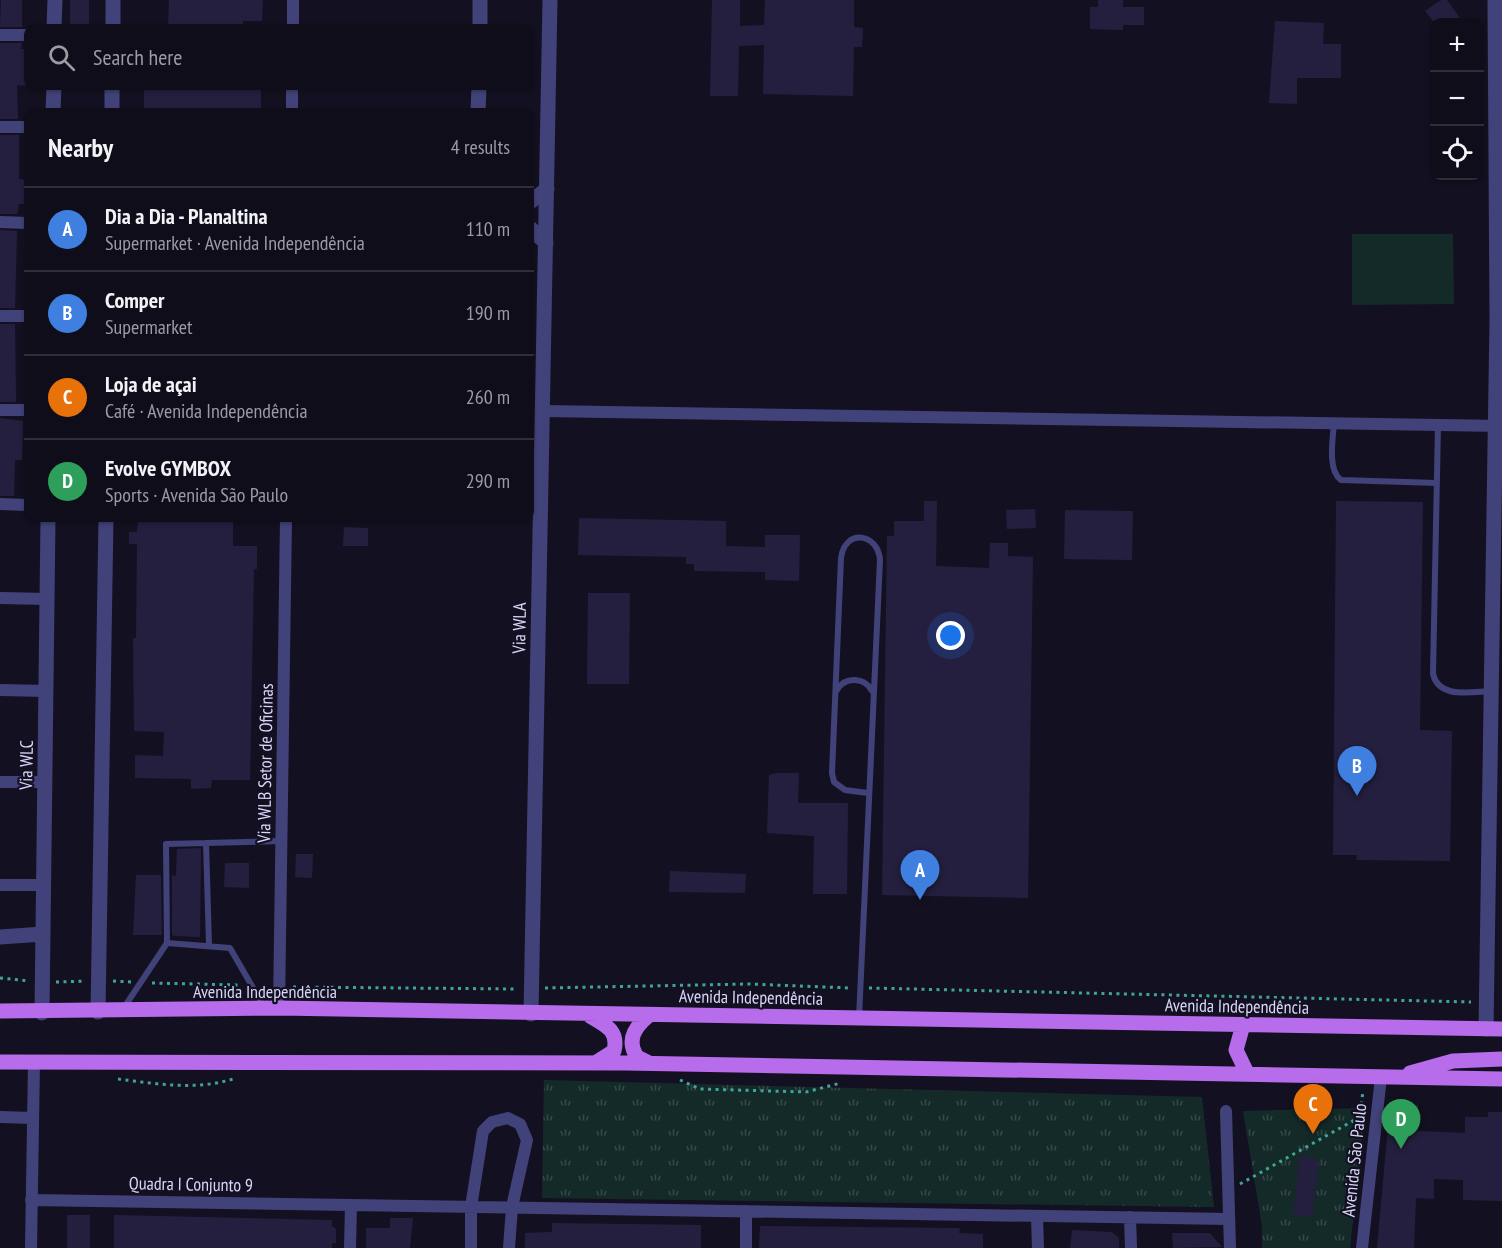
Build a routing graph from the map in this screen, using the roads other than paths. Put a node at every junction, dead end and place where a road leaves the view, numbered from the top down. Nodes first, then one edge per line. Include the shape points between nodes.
1 (55, 0) edge
2 (113, 0) edge
3 (293, 0) edge
4 (480, 0) edge
5 (550, 0) edge
6 (1495, 0) edge
7 (54, 24) edge
8 (113, 24) edge
9 (293, 24) edge
10 (480, 24) edge
11 (0, 34) edge
12 (24, 35) edge
13 (54, 90) edge
14 (112, 90) edge
15 (292, 90) edge
16 (479, 90) edge
17 (53, 108) edge
18 (112, 108) edge
19 (292, 108) edge
20 (478, 108) edge
21 (0, 127) edge
22 (24, 127) edge
23 (547, 189) junction
24 (534, 199) edge
25 (0, 222) edge
26 (24, 223) edge
27 (534, 232) edge
28 (546, 243) junction
29 (0, 316) edge
30 (24, 316) edge
31 (1499, 318) edge
32 (0, 410) edge
33 (24, 410) edge
34 (543, 411) junction
35 (1334, 423) junction
36 (1438, 425) junction
37 (1499, 426) edge
38 (1437, 483) junction
39 (0, 504) edge
40 (24, 505) edge
41 (48, 522) edge
42 (106, 522) edge
43 (286, 522) edge
44 (0, 598) edge
45 (47, 599) junction
46 (0, 690) edge
47 (46, 691) junction
48 (836, 691) junction
49 (1491, 691) junction
50 (872, 692) junction
51 (0, 782) edge
52 (45, 782) junction
53 (868, 793) junction
54 (282, 842) junction
55 (206, 843) junction
56 (0, 885) edge
57 (44, 885) junction
58 (43, 934) junction
59 (0, 937) edge
60 (167, 944) junction
61 (209, 945) junction
62 (272, 1008) junction
63 (0, 1011) edge
64 (98, 1012) junction
65 (121, 1012) junction
66 (42, 1013) junction
67 (531, 1014) junction
68 (588, 1014) junction
69 (648, 1016) junction
70 (859, 1018) junction
71 (1243, 1025) junction
72 (1486, 1029) junction
73 (1502, 1029) edge
74 (1502, 1059) edge
75 (0, 1062) edge
76 (34, 1063) junction
77 (595, 1063) junction
78 (650, 1064) junction
79 (1248, 1073) junction
80 (1502, 1078) edge
81 (1385, 1081) junction
82 (1226, 1111) dead end
83 (0, 1118) edge
84 (33, 1118) junction
85 (31, 1200) junction
86 (351, 1205) junction
87 (471, 1207) junction
88 (512, 1207) junction
89 (746, 1211) junction
90 (1037, 1216) junction
91 (1130, 1217) junction
92 (1229, 1219) junction
93 (31, 1248) edge
94 (350, 1248) edge
95 (471, 1248) edge
96 (509, 1248) edge
97 (746, 1248) edge
98 (1038, 1248) edge
99 (1131, 1248) edge
100 (1230, 1248) edge
101 (1362, 1248) edge

1 - 7 street
2 - 8 street
3 - 9 street
4 - 10 street
5 - 23 street, Via WLA
6 - 31 street
11 - 12 street
13 - 17 street
14 - 18 street
15 - 19 street
16 - 20 street
21 - 22 street
23 - 24 street
23 - 28 street, Via WLA
25 - 26 street
27 - 28 street
28 - 34 street, Via WLA
29 - 30 street
31 - 37 street
32 - 33 street
34 - 35 street
34 - 67 street, Via WLA
35 - 36 street
35 - 38 lane via 1333,464 1341,480
36 - 37 street
36 - 38 lane
37 - 49 street
38 - 49 lane via 1432,674 1446,691
39 - 40 street
41 - 45 street, Via WLC
42 - 64 street
43 - 54 street, Via WLB Setor de Oficinas
44 - 45 street
45 - 47 street, Via WLC
46 - 47 street
47 - 52 street, Via WLC
48 - 50 lane via 840,685 856,680
48 - 50 lane via 843,547 857,537 868,539 879,553
48 - 53 lane via 834,782 845,790
49 - 72 street
50 - 53 lane
51 - 52 street
52 - 57 street, Via WLC
53 - 70 lane
54 - 55 lane
54 - 62 street, Via WLB Setor de Oficinas via 279,987
55 - 60 lane via 166,844
55 - 61 lane
56 - 57 street
57 - 58 street, Via WLC
58 - 59 street
58 - 66 street, Via WLC
60 - 61 lane
60 - 65 lane
61 - 62 lane via 230,948 252,986
62 - 65 main road, Avenida Independência
62 - 67 main road, Avenida Independência
63 - 66 main road, Avenida Independência
64 - 65 main road, Avenida Independência
64 - 66 main road, Avenida Independência
67 - 68 main road, Avenida Independência
68 - 69 main road, Avenida Independência
68 - 77 main road via 614,1032 616,1041 614,1051
69 - 70 main road, Avenida Independência
69 - 78 main road via 635,1028 632,1047 637,1057
70 - 71 main road, Avenida Independência
71 - 72 main road, Avenida Independência
71 - 79 main road via 1236,1050
72 - 73 main road, Avenida Independência
74 - 81 main road via 1453,1060
75 - 76 main road
76 - 77 main road
76 - 84 street
77 - 78 main road
78 - 79 main road
79 - 81 main road
80 - 81 main road
81 - 101 street, Avenida São Paulo
82 - 92 street
83 - 84 street
84 - 85 street
85 - 86 street, Quadra I Conjunto 9
85 - 93 street
86 - 87 street, Quadra I Conjunto 9
86 - 94 street
87 - 88 street, Quadra I Conjunto 9
87 - 88 street via 483,1131 492,1122 508,1118 520,1124 527,1140
87 - 95 street
88 - 89 street, Quadra I Conjunto 9
88 - 96 street
89 - 90 street, Quadra I Conjunto 9
89 - 97 street
90 - 91 street, Quadra I Conjunto 9
90 - 98 street
91 - 92 street, Quadra I Conjunto 9
91 - 99 street
92 - 100 street

